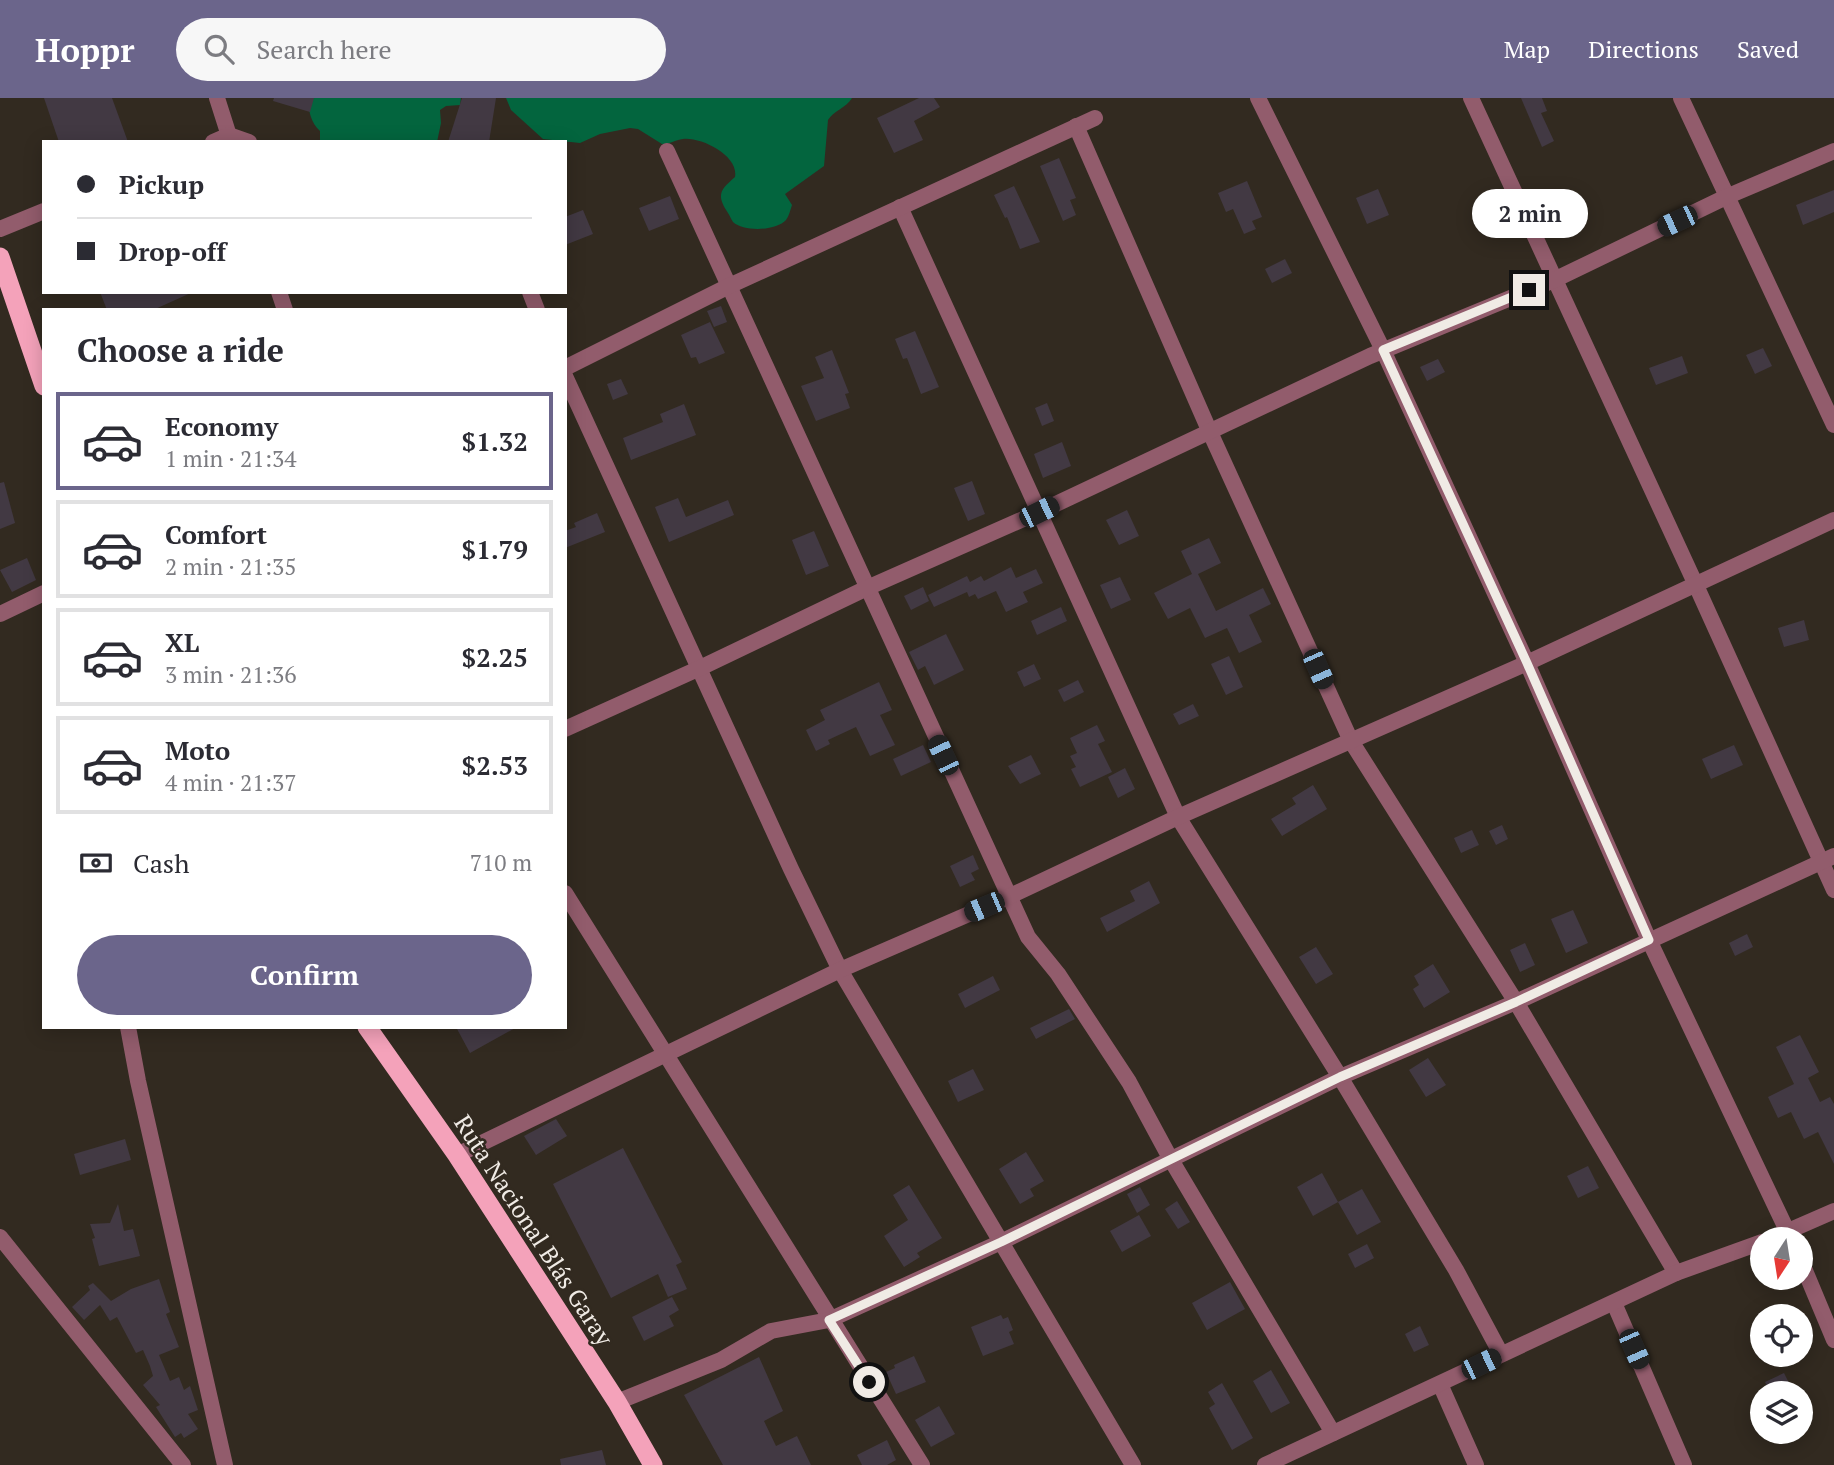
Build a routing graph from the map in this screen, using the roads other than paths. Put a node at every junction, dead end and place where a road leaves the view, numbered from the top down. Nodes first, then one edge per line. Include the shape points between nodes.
1 (216, 98) edge
2 (1258, 98) edge
3 (1471, 98) edge
4 (1681, 98) edge
5 (1095, 118) dead end
6 (1076, 126) junction
7 (230, 139) edge
8 (667, 151) dead end
9 (1834, 151) edge
10 (1726, 197) junction
11 (900, 207) junction
12 (42, 212) edge
13 (0, 229) edge
14 (0, 257) edge
15 (1554, 280) junction
16 (729, 286) junction
17 (1383, 350) junction
18 (567, 367) edge
19 (42, 380) edge
20 (567, 380) edge
21 (1834, 425) edge
22 (1209, 430) junction
23 (1039, 512) junction
24 (1834, 520) edge
25 (1695, 583) junction
26 (867, 589) junction
27 (42, 594) edge
28 (0, 614) edge
29 (1527, 663) junction
30 (700, 668) junction
31 (567, 728) edge
32 (1351, 741) junction
33 (1178, 817) junction
34 (1828, 859) edge
35 (1834, 890) edge
36 (567, 896) edge
37 (1008, 897) junction
38 (1649, 940) junction
39 (840, 970) junction
40 (1516, 1002) junction
41 (128, 1029) edge
42 (368, 1029) edge
43 (666, 1053) junction
44 (1340, 1077) junction
45 (457, 1155) junction
46 (1170, 1158) junction
47 (1834, 1211) edge
48 (1786, 1227) edge
49 (1806, 1227) edge
50 (0, 1237) edge
51 (1001, 1242) junction
52 (1750, 1246) edge
53 (1676, 1273) junction
54 (1813, 1290) edge
55 (1614, 1303) junction
56 (829, 1320) junction
57 (1834, 1340) edge
58 (1501, 1354) junction
59 (1440, 1384) junction
60 (617, 1402) junction
61 (1333, 1433) junction
62 (183, 1465) edge
63 (225, 1465) edge
64 (653, 1465) edge
65 (922, 1465) edge
66 (1133, 1465) edge
67 (1265, 1465) edge
68 (1476, 1465) edge
69 (1684, 1465) edge

1 - 7 street
2 - 17 street
3 - 15 street
4 - 10 street
5 - 6 street
6 - 11 street
6 - 22 street
8 - 16 street
9 - 10 street
10 - 15 street
10 - 21 street
11 - 16 street
11 - 23 street
12 - 13 street
14 - 19 highway
15 - 17 street
15 - 25 street
16 - 18 street
16 - 26 street
17 - 22 street
17 - 29 street
20 - 30 street
22 - 23 street
22 - 32 street
23 - 26 street
23 - 33 street
24 - 25 street
25 - 29 street
25 - 34 street
26 - 30 street
26 - 37 street
27 - 28 street
29 - 32 street
29 - 38 street
30 - 31 street
30 - 39 street
32 - 33 street
32 - 40 street
33 - 37 street
33 - 44 street
34 - 35 street
34 - 38 street
36 - 43 street
37 - 39 street
37 - 46 street via 1028,937 1129,1082
38 - 40 street
38 - 48 street
39 - 43 street
39 - 51 street
40 - 44 street
40 - 53 street
41 - 63 street
42 - 45 highway, Ruta Nacional Blás Garay
43 - 45 street
43 - 56 street
44 - 46 street
44 - 58 street
45 - 60 highway, Ruta Nacional Blás Garay
46 - 51 street
46 - 61 street
47 - 49 street
50 - 62 street
51 - 56 street
51 - 66 street
52 - 53 street
53 - 55 street
54 - 57 street
55 - 58 street
55 - 69 street
56 - 60 street via 771,1331 721,1360
56 - 65 street
58 - 59 street
59 - 61 street
59 - 68 street
60 - 64 highway, Ruta Nacional Blás Garay
61 - 67 street

